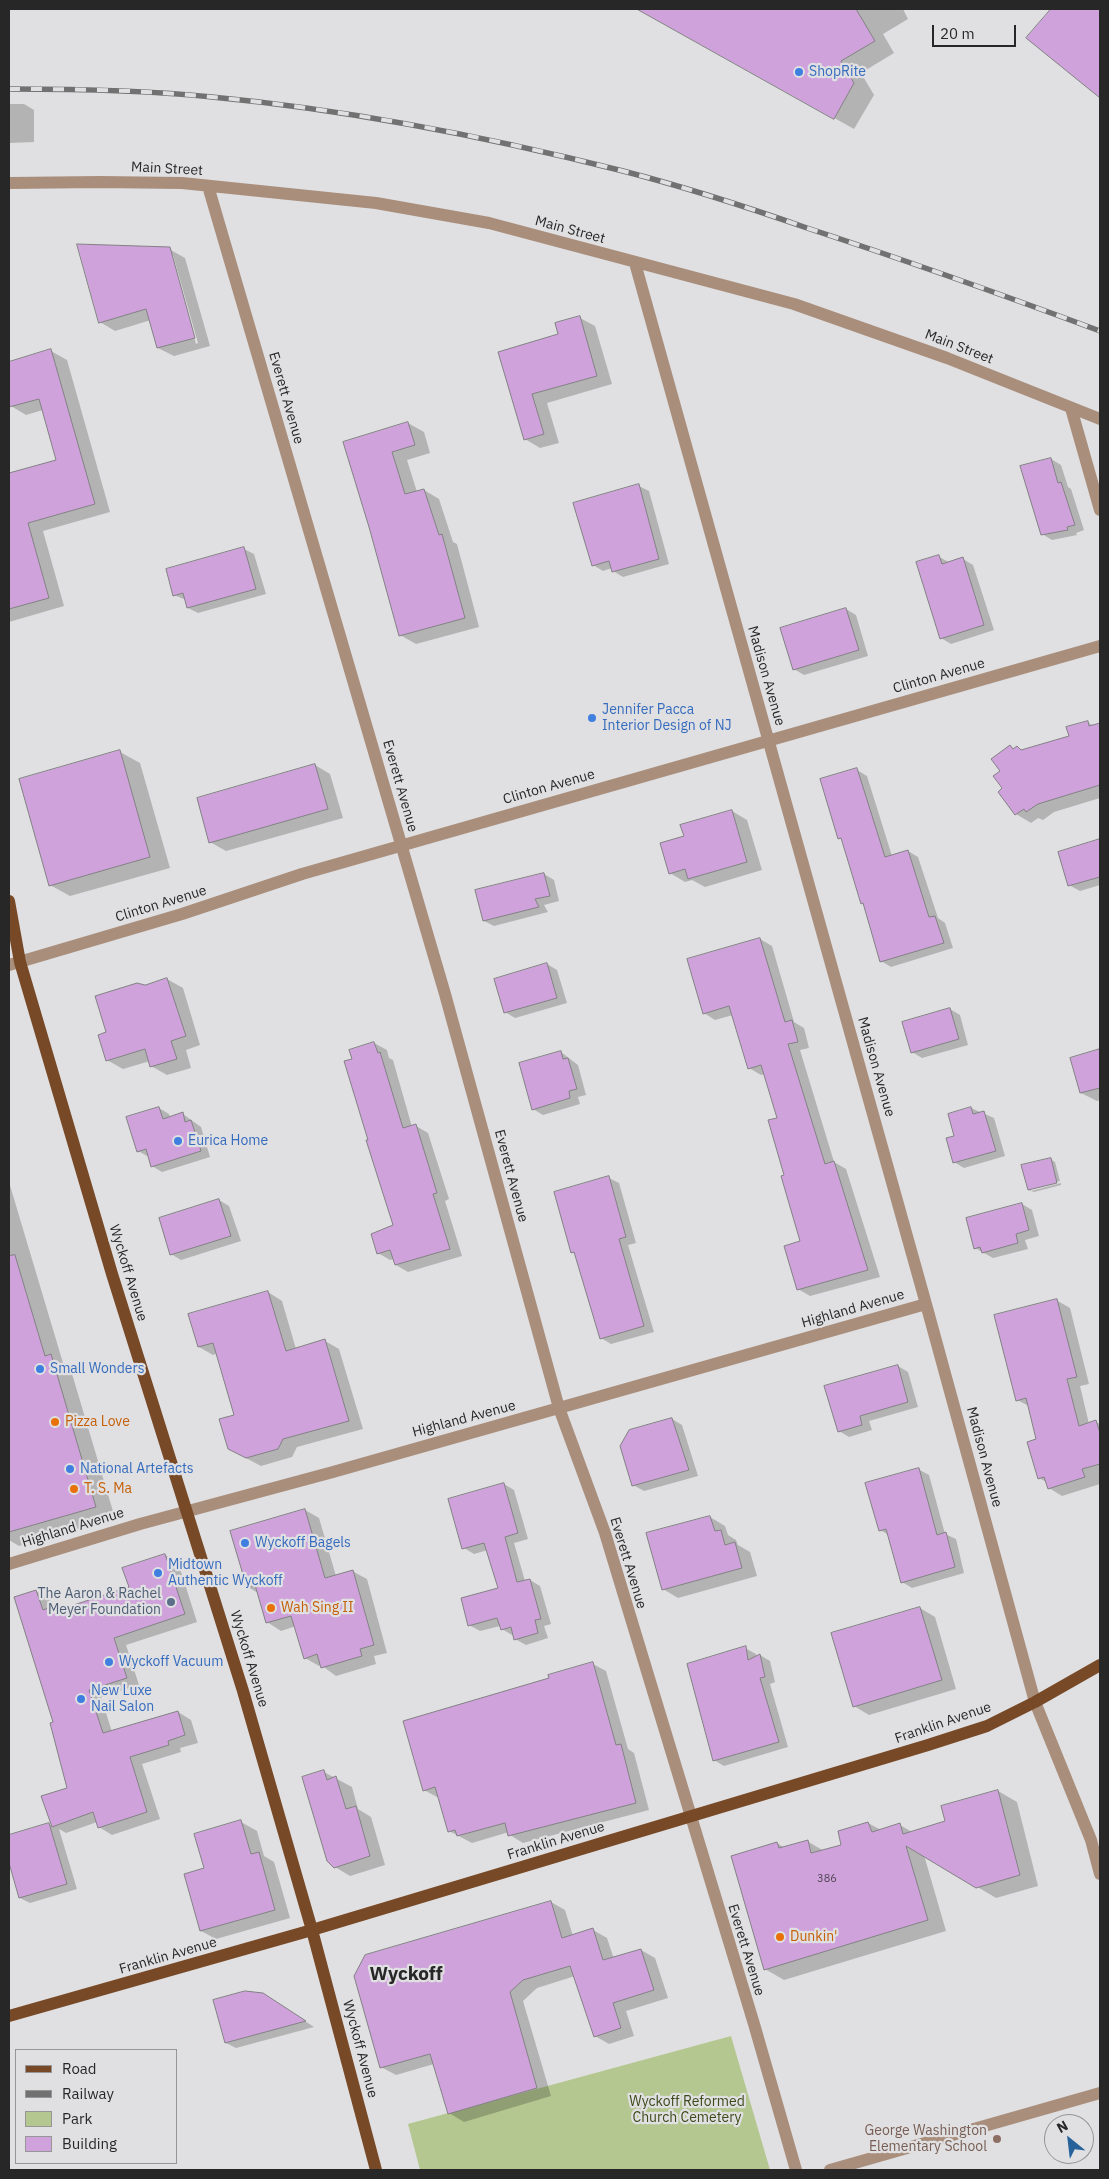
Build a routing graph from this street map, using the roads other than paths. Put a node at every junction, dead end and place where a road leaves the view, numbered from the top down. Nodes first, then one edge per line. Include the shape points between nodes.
1 (9, 183) edge
2 (208, 186) junction
3 (635, 263) junction
4 (1071, 408) junction
5 (1100, 419) edge
6 (1100, 510) edge
7 (1100, 646) edge
8 (769, 740) junction
9 (402, 845) junction
10 (9, 901) edge
11 (15, 963) edge
12 (926, 1304) junction
13 (559, 1408) junction
14 (186, 1511) junction
15 (9, 1564) edge
16 (1100, 1665) edge
17 (1035, 1702) junction
18 (689, 1816) junction
19 (1100, 1874) edge
20 (312, 1930) junction
21 (9, 2016) edge
22 (1100, 2093) edge
23 (376, 2170) edge
24 (796, 2170) edge
25 (830, 2170) edge

1 - 2 street, Main Street via 182,183
2 - 3 street, Main Street via 376,203 489,223
2 - 9 street, Everett Avenue
3 - 4 street, Main Street via 794,304 947,358
3 - 8 street, Madison Avenue
4 - 5 street, Main Street
4 - 6 street
7 - 8 street, Clinton Avenue
8 - 9 street, Clinton Avenue
8 - 12 street, Madison Avenue
9 - 11 street, Clinton Avenue
9 - 13 street, Everett Avenue
10 - 11 main road, Wyckoff Avenue
11 - 14 main road, Wyckoff Avenue
12 - 13 street, Highland Avenue
12 - 17 street, Madison Avenue
13 - 14 street, Highland Avenue
13 - 18 street, Everett Avenue via 605,1533
14 - 15 street, Highland Avenue
14 - 20 main road, Wyckoff Avenue via 243,1691
16 - 17 main road, Franklin Avenue
17 - 18 main road, Franklin Avenue via 987,1726 960,1735
17 - 19 street, Madison Avenue via 1091,1840
18 - 20 main road, Franklin Avenue
18 - 24 street, Everett Avenue
20 - 21 main road, Franklin Avenue
20 - 23 main road, Wyckoff Avenue
22 - 25 street

